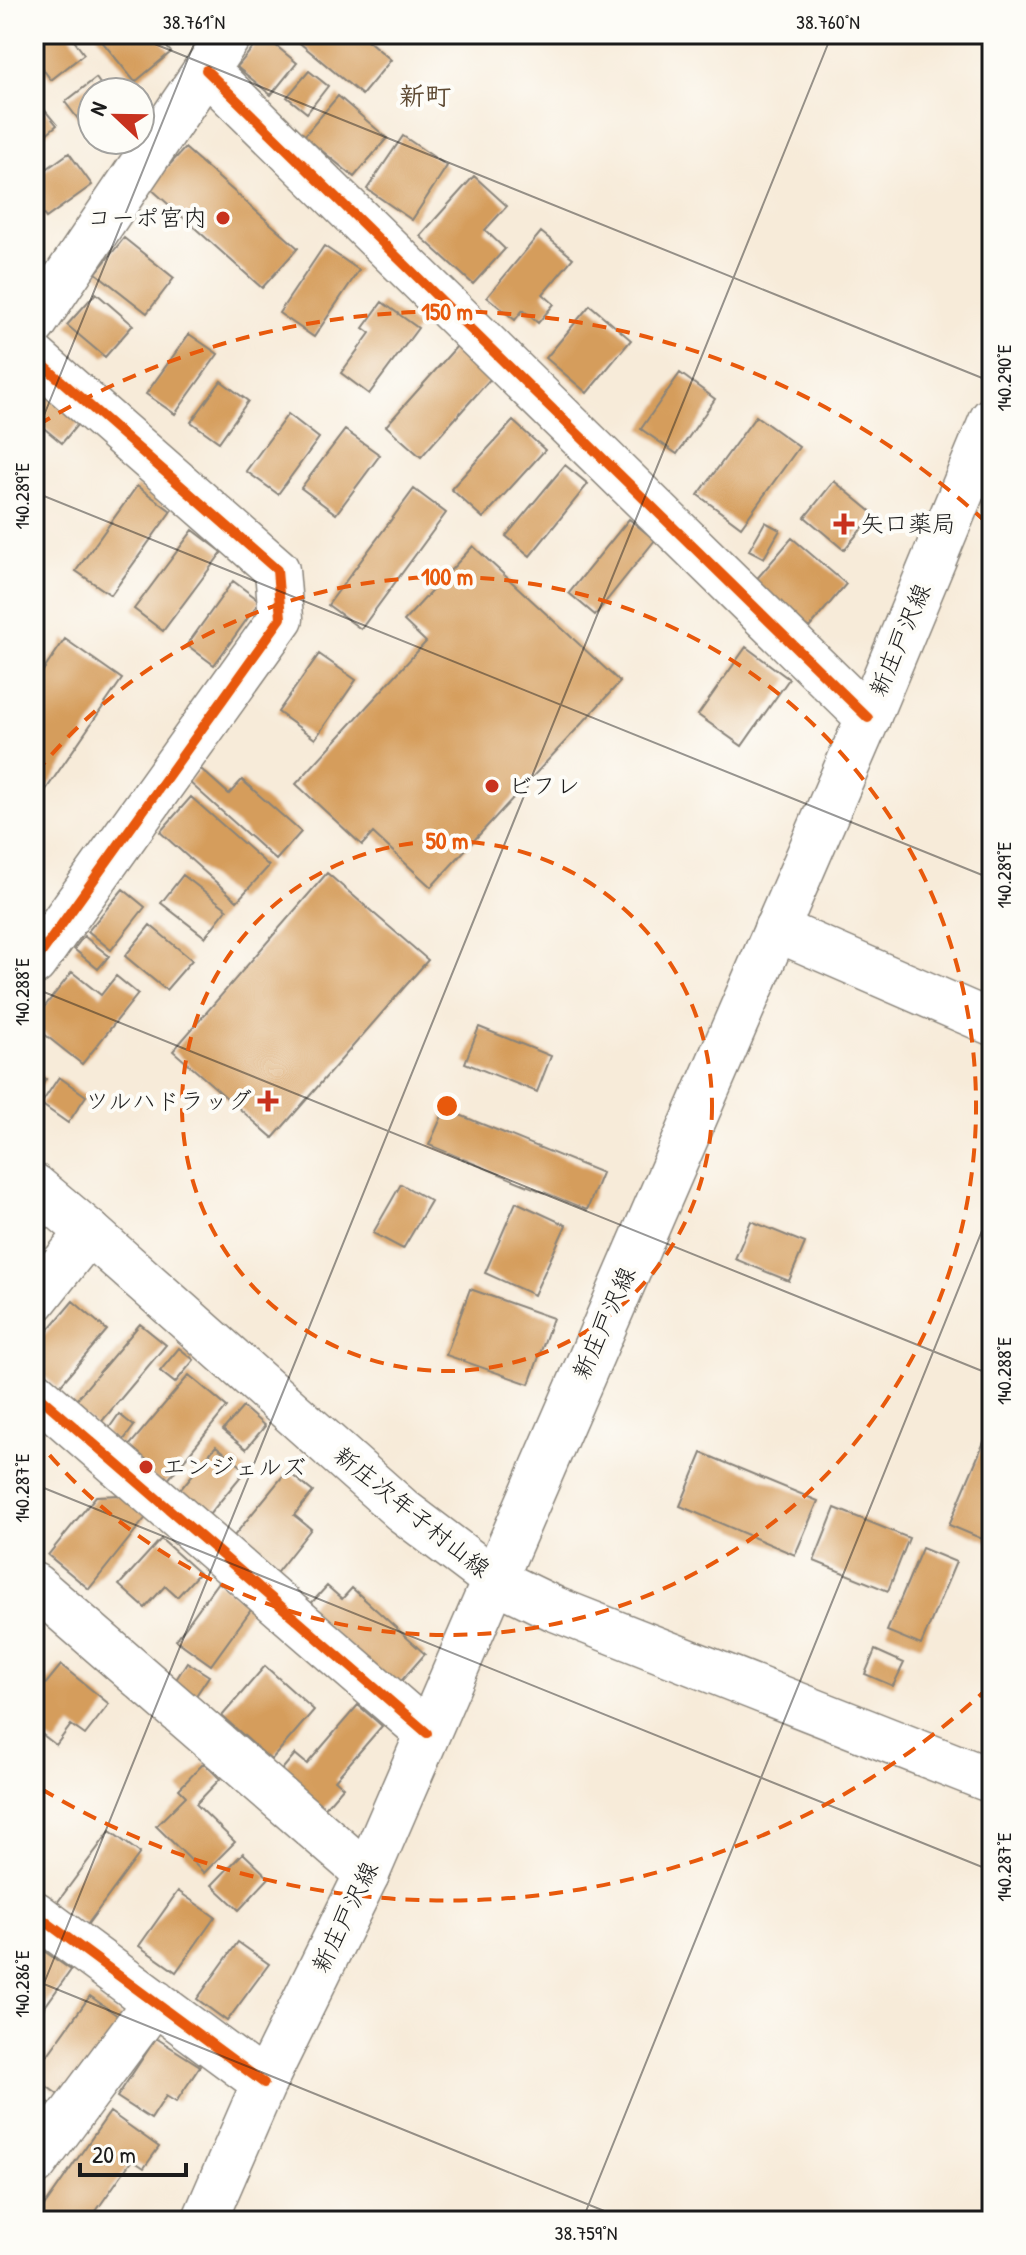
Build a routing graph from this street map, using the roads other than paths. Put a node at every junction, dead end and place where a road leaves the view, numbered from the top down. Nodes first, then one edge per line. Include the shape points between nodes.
1 (230, 34) edge
2 (206, 70) junction
3 (40, 296) edge
4 (34, 357) edge
5 (990, 429) edge
6 (868, 718) junction
7 (776, 929) junction
8 (34, 963) edge
9 (992, 1023) edge
10 (34, 1186) edge
11 (89, 1232) junction
12 (34, 1301) edge
13 (34, 1392) edge
14 (493, 1579) junction
15 (34, 1585) edge
16 (427, 1733) junction
17 (992, 1781) edge
18 (367, 1874) junction
19 (34, 1913) edge
20 (155, 2002) junction
21 (264, 2083) junction
22 (34, 2164) edge
23 (204, 2221) edge

1 - 2 street
2 - 3 street
2 - 6 street
4 - 8 street via 277,570 281,618
5 - 6 street, 新庄戸沢線
6 - 7 street, 新庄戸沢線
7 - 9 street
7 - 14 street, 新庄戸沢線
10 - 11 street, 新庄次年子村山線
11 - 12 street
11 - 14 street, 新庄次年子村山線 via 403,1511
13 - 16 street
14 - 16 street, 新庄戸沢線
14 - 17 street, 新庄次年子村山線 via 555,1609
15 - 18 street
16 - 18 street, 新庄戸沢線
18 - 21 street, 新庄戸沢線
19 - 20 street
20 - 21 street
20 - 22 street
21 - 23 street, 新庄戸沢線

